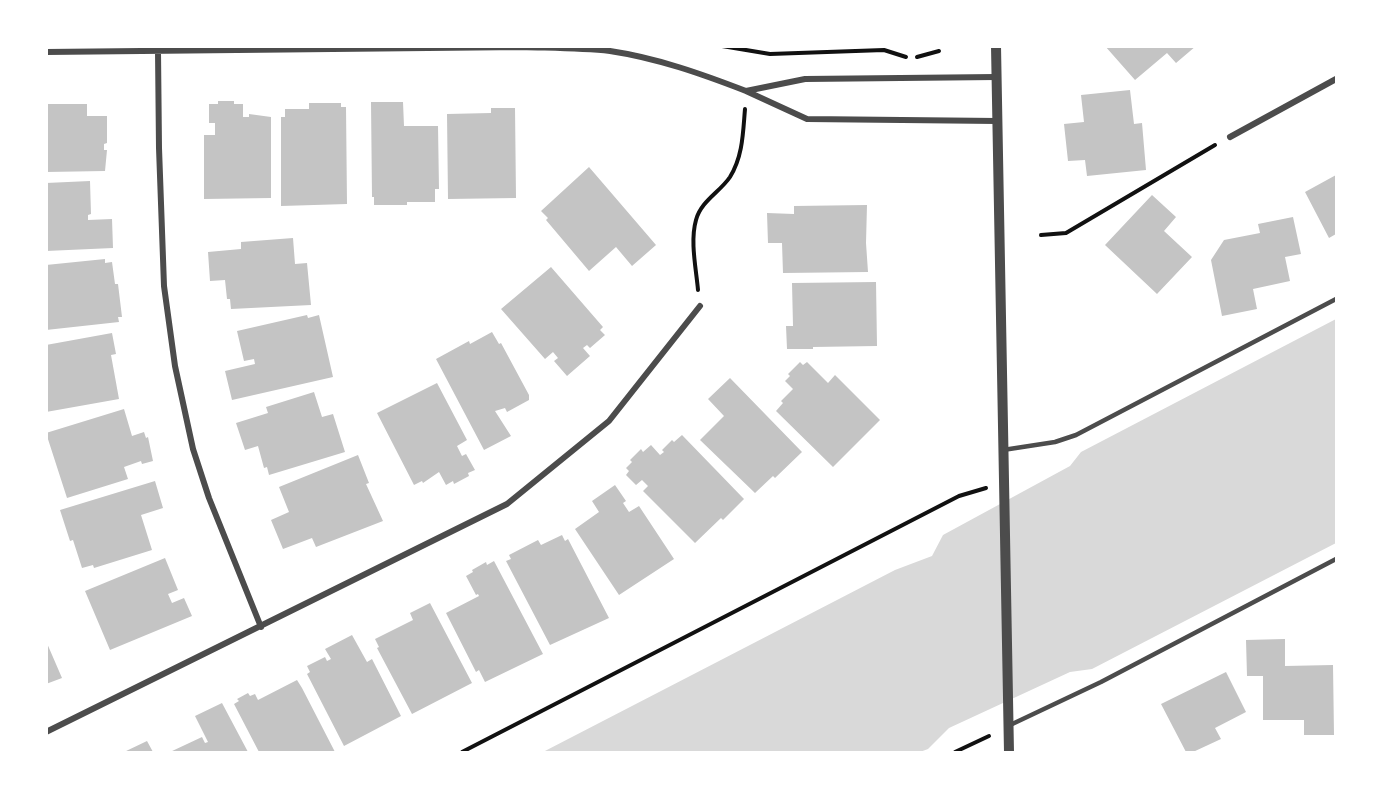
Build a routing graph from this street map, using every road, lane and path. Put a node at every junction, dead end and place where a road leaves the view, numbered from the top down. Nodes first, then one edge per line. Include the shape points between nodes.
1 (722, 46) edge
2 (996, 46) edge
3 (46, 51) edge
4 (158, 51) junction
5 (939, 51) dead end
6 (996, 77) junction
7 (1336, 79) edge
8 (746, 91) junction
9 (997, 121) junction
10 (1230, 137) joint
11 (1041, 235) dead end
12 (1336, 299) edge
13 (700, 306) joint
14 (1003, 450) junction
15 (1005, 487) junction
16 (1336, 559) edge
17 (261, 627) junction
18 (1008, 726) junction
19 (46, 732) edge
20 (462, 753) edge
21 (955, 753) edge
22 (1008, 753) edge

1 - 5 path via 770,54 884,50 916,58
2 - 6 street
3 - 4 street
4 - 8 street via 583,49 695,71
4 - 17 street via 164,286 175,366 193,449 209,498
6 - 8 street via 805,79
6 - 9 street
7 - 10 street
8 - 9 street via 807,119
8 - 13 path via 742,144 731,176 705,202 696,220 694,242
9 - 14 street
10 - 11 path via 1066,232
12 - 14 lane via 1076,435
13 - 17 street via 609,421 507,504
14 - 15 street
15 - 18 street
15 - 20 path via 959,496
16 - 18 lane
17 - 19 street
18 - 21 path
18 - 22 street

